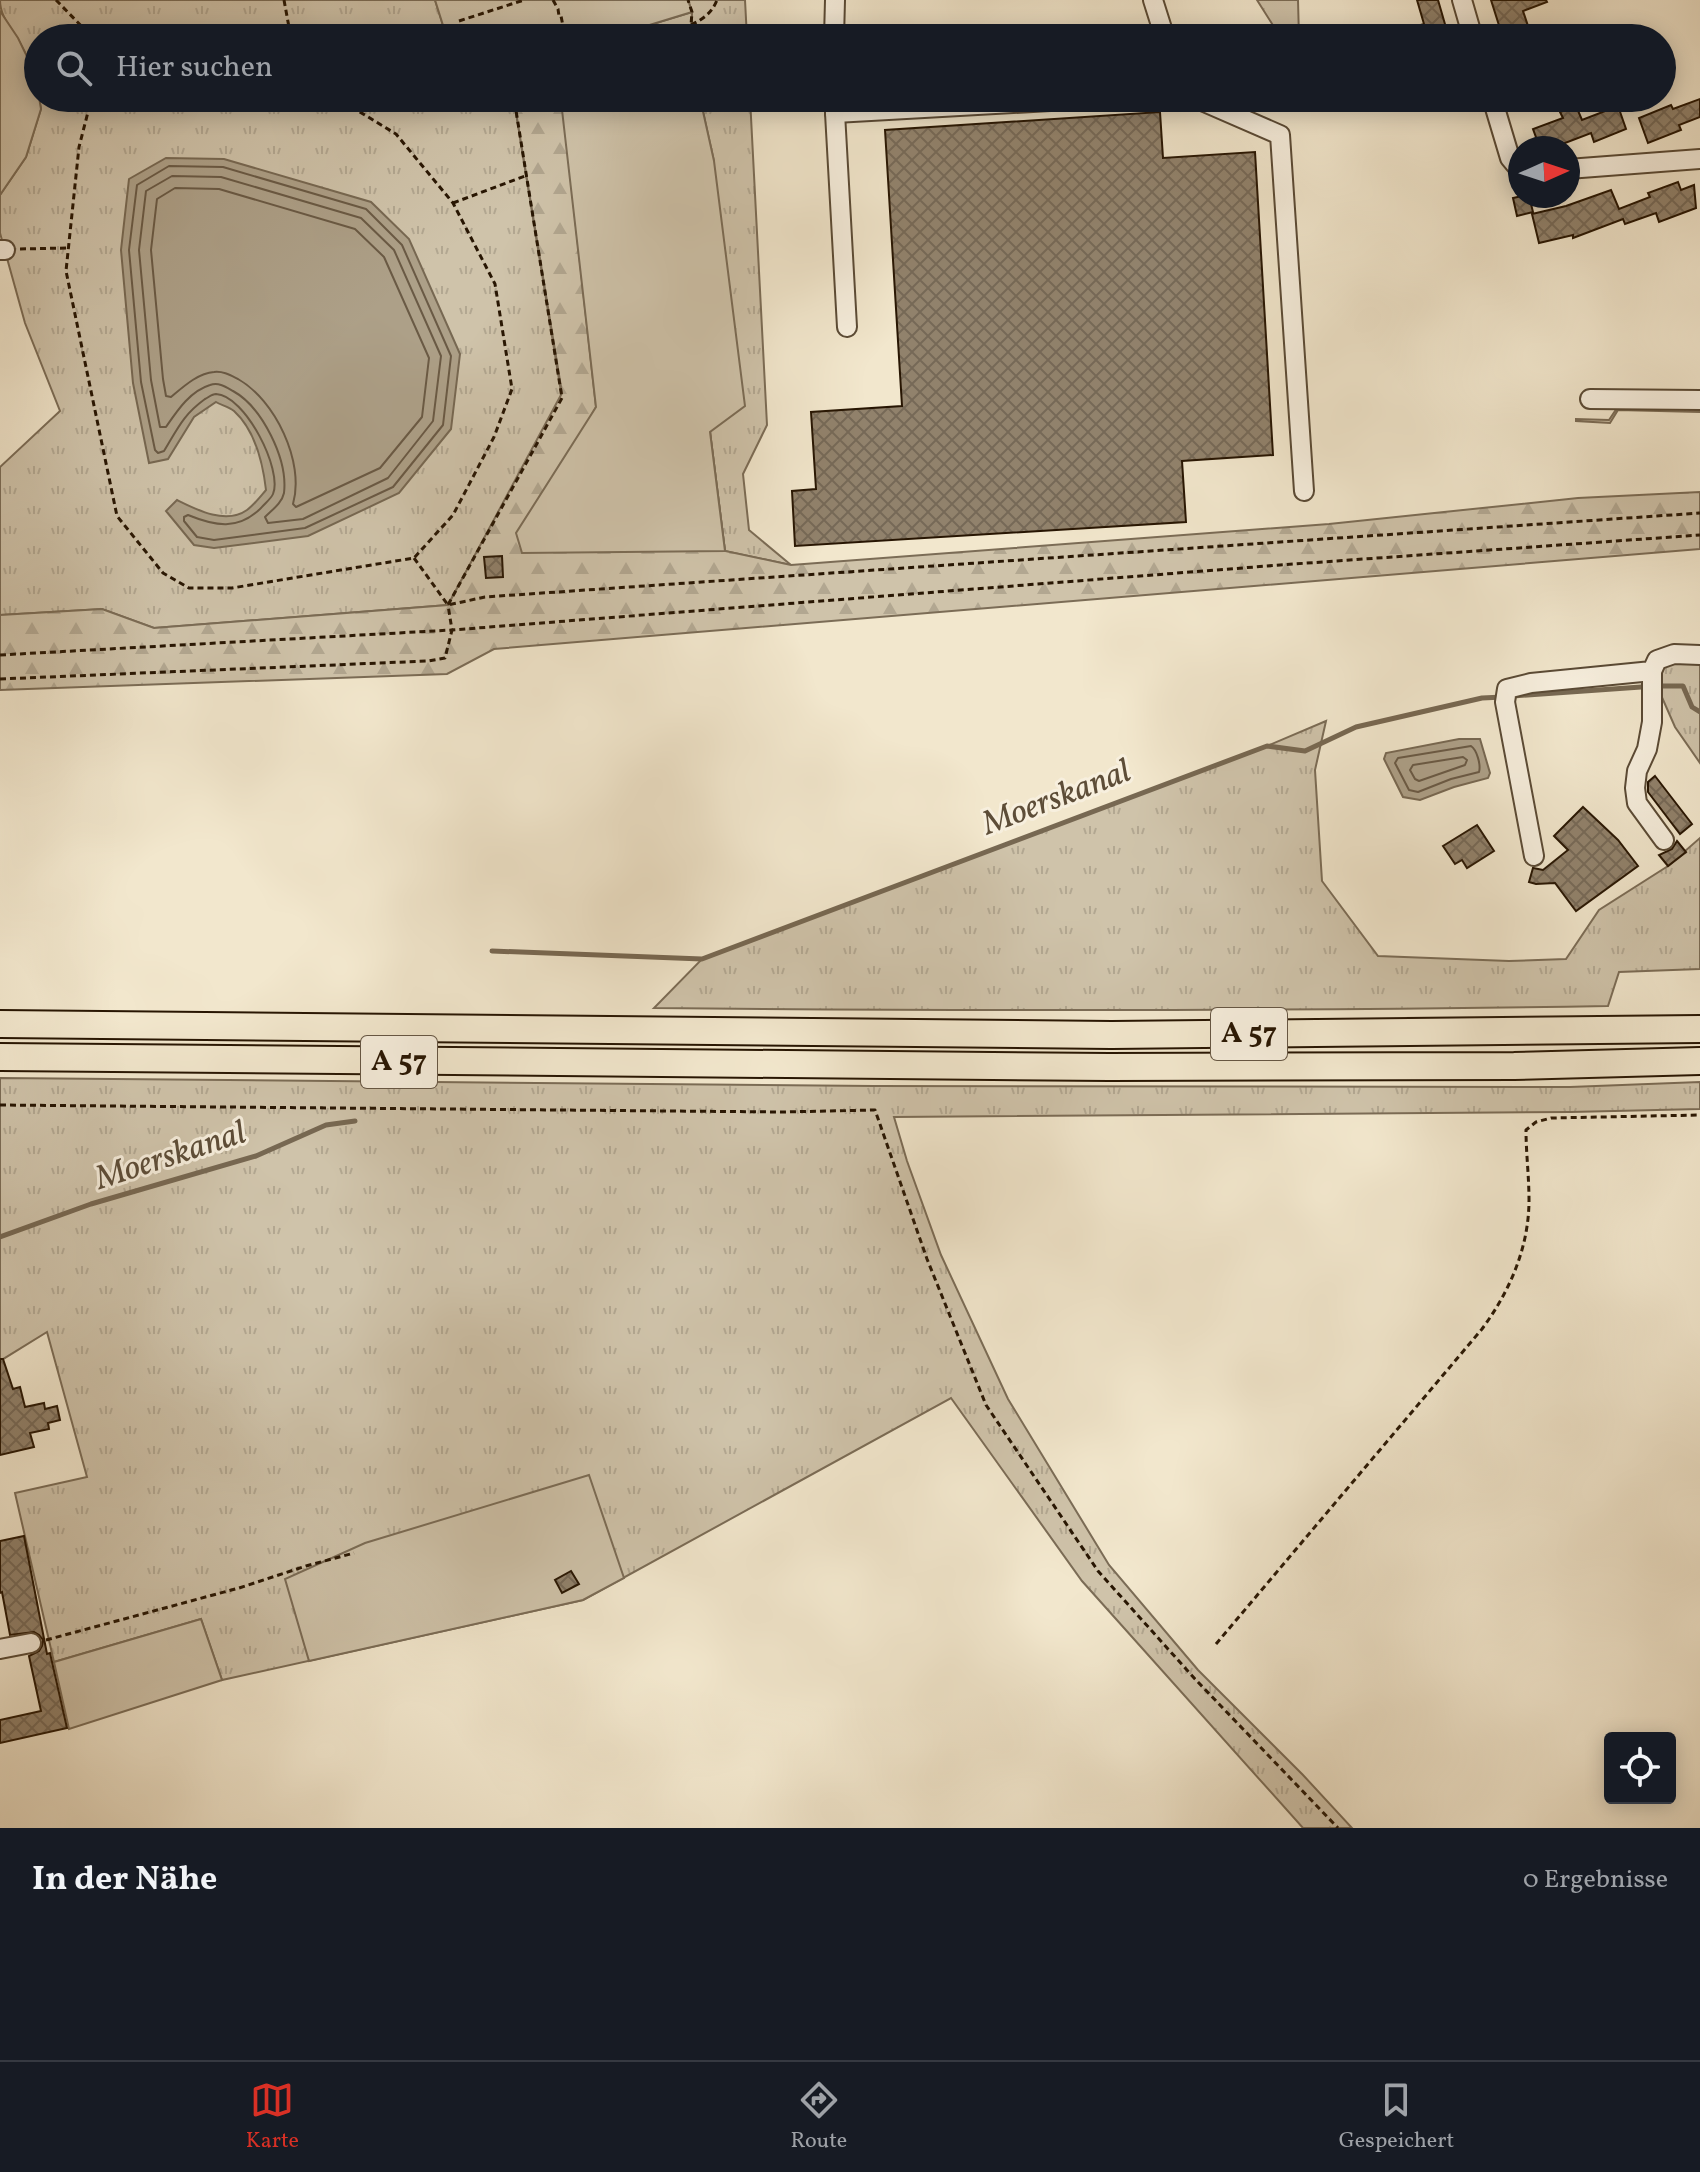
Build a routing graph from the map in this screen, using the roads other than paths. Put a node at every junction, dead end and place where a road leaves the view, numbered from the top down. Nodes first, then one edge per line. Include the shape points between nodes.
1 (835, 0) edge
2 (1153, 0) edge
3 (1462, 0) edge
4 (834, 24) edge
5 (1161, 24) edge
6 (1469, 24) edge
7 (835, 112) edge
8 (1227, 112) edge
9 (1496, 112) edge
10 (1508, 151) edge
11 (1700, 159) edge
12 (1580, 168) edge
13 (847, 327) dead end
14 (1590, 399) dead end
15 (1700, 400) edge
16 (1304, 491) dead end
17 (1700, 655) edge
18 (1652, 671) junction
19 (1664, 840) dead end
20 (1534, 856) dead end
21 (0, 1024) edge
22 (1700, 1029) edge
23 (0, 1057) edge
24 (1700, 1061) edge
25 (31, 1643) road end
26 (0, 1649) edge

1 - 4 street
2 - 5 street
3 - 6 street
7 - 13 street
8 - 16 street via 1280,135
9 - 10 street
11 - 12 street
14 - 15 street
17 - 18 street via 1674,654 1657,660
18 - 19 street via 1652,722 1635,788 1637,803
18 - 20 street via 1531,683 1506,696
21 - 22 highway, A 57 via 1112,1035
23 - 24 highway, A 57 via 1109,1067
25 - 26 street

